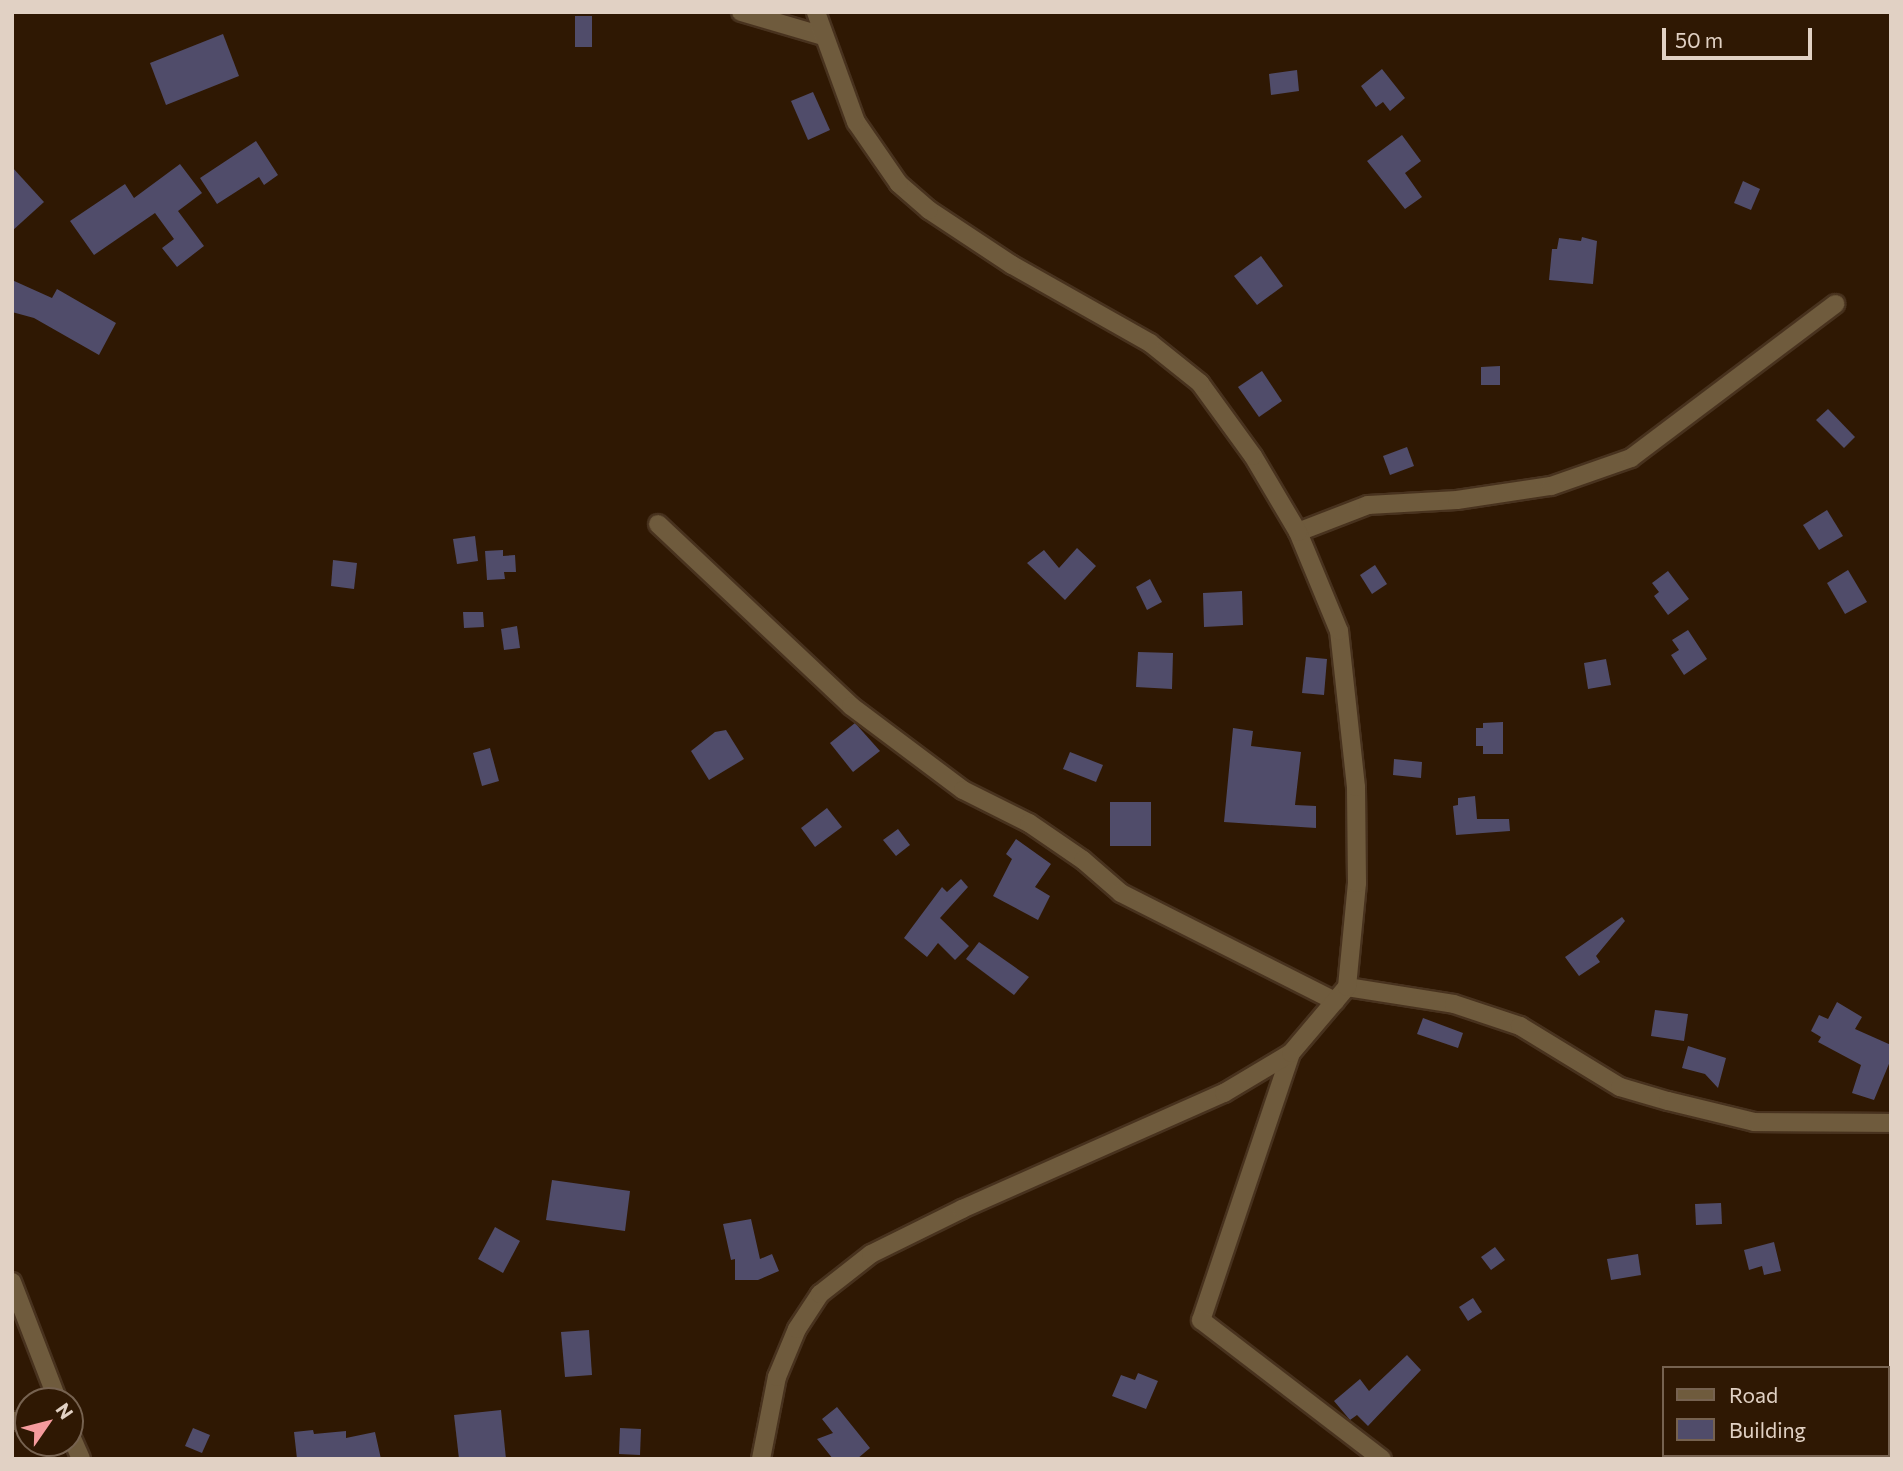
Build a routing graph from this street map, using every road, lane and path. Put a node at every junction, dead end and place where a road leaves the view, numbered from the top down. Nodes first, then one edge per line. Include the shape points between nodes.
1 (741, 12) edge
2 (816, 12) edge
3 (823, 36) junction
4 (1835, 304) dead end
5 (658, 524) dead end
6 (1298, 532) junction
7 (1347, 987) junction
8 (1335, 1001) junction
9 (1291, 1054) junction
10 (1891, 1123) edge
11 (12, 1282) edge
12 (53, 1387) edge
13 (761, 1459) edge
14 (1382, 1459) edge

1 - 3 street
2 - 3 street
3 - 6 street via 856,122 899,184 929,210 1012,265 1150,343 1200,383 1253,456
4 - 6 street via 1631,458 1551,486 1457,500 1368,505
5 - 8 street via 851,706 963,790 1029,823 1121,893
6 - 7 street via 1339,631 1352,720 1357,883
7 - 8 street
7 - 10 street via 1454,1004 1520,1026 1620,1087 1680,1104 1754,1122
8 - 9 street
9 - 13 street via 1224,1093 962,1209 839,1276 820,1294 797,1329 777,1377
9 - 14 street via 1201,1320
11 - 12 street

